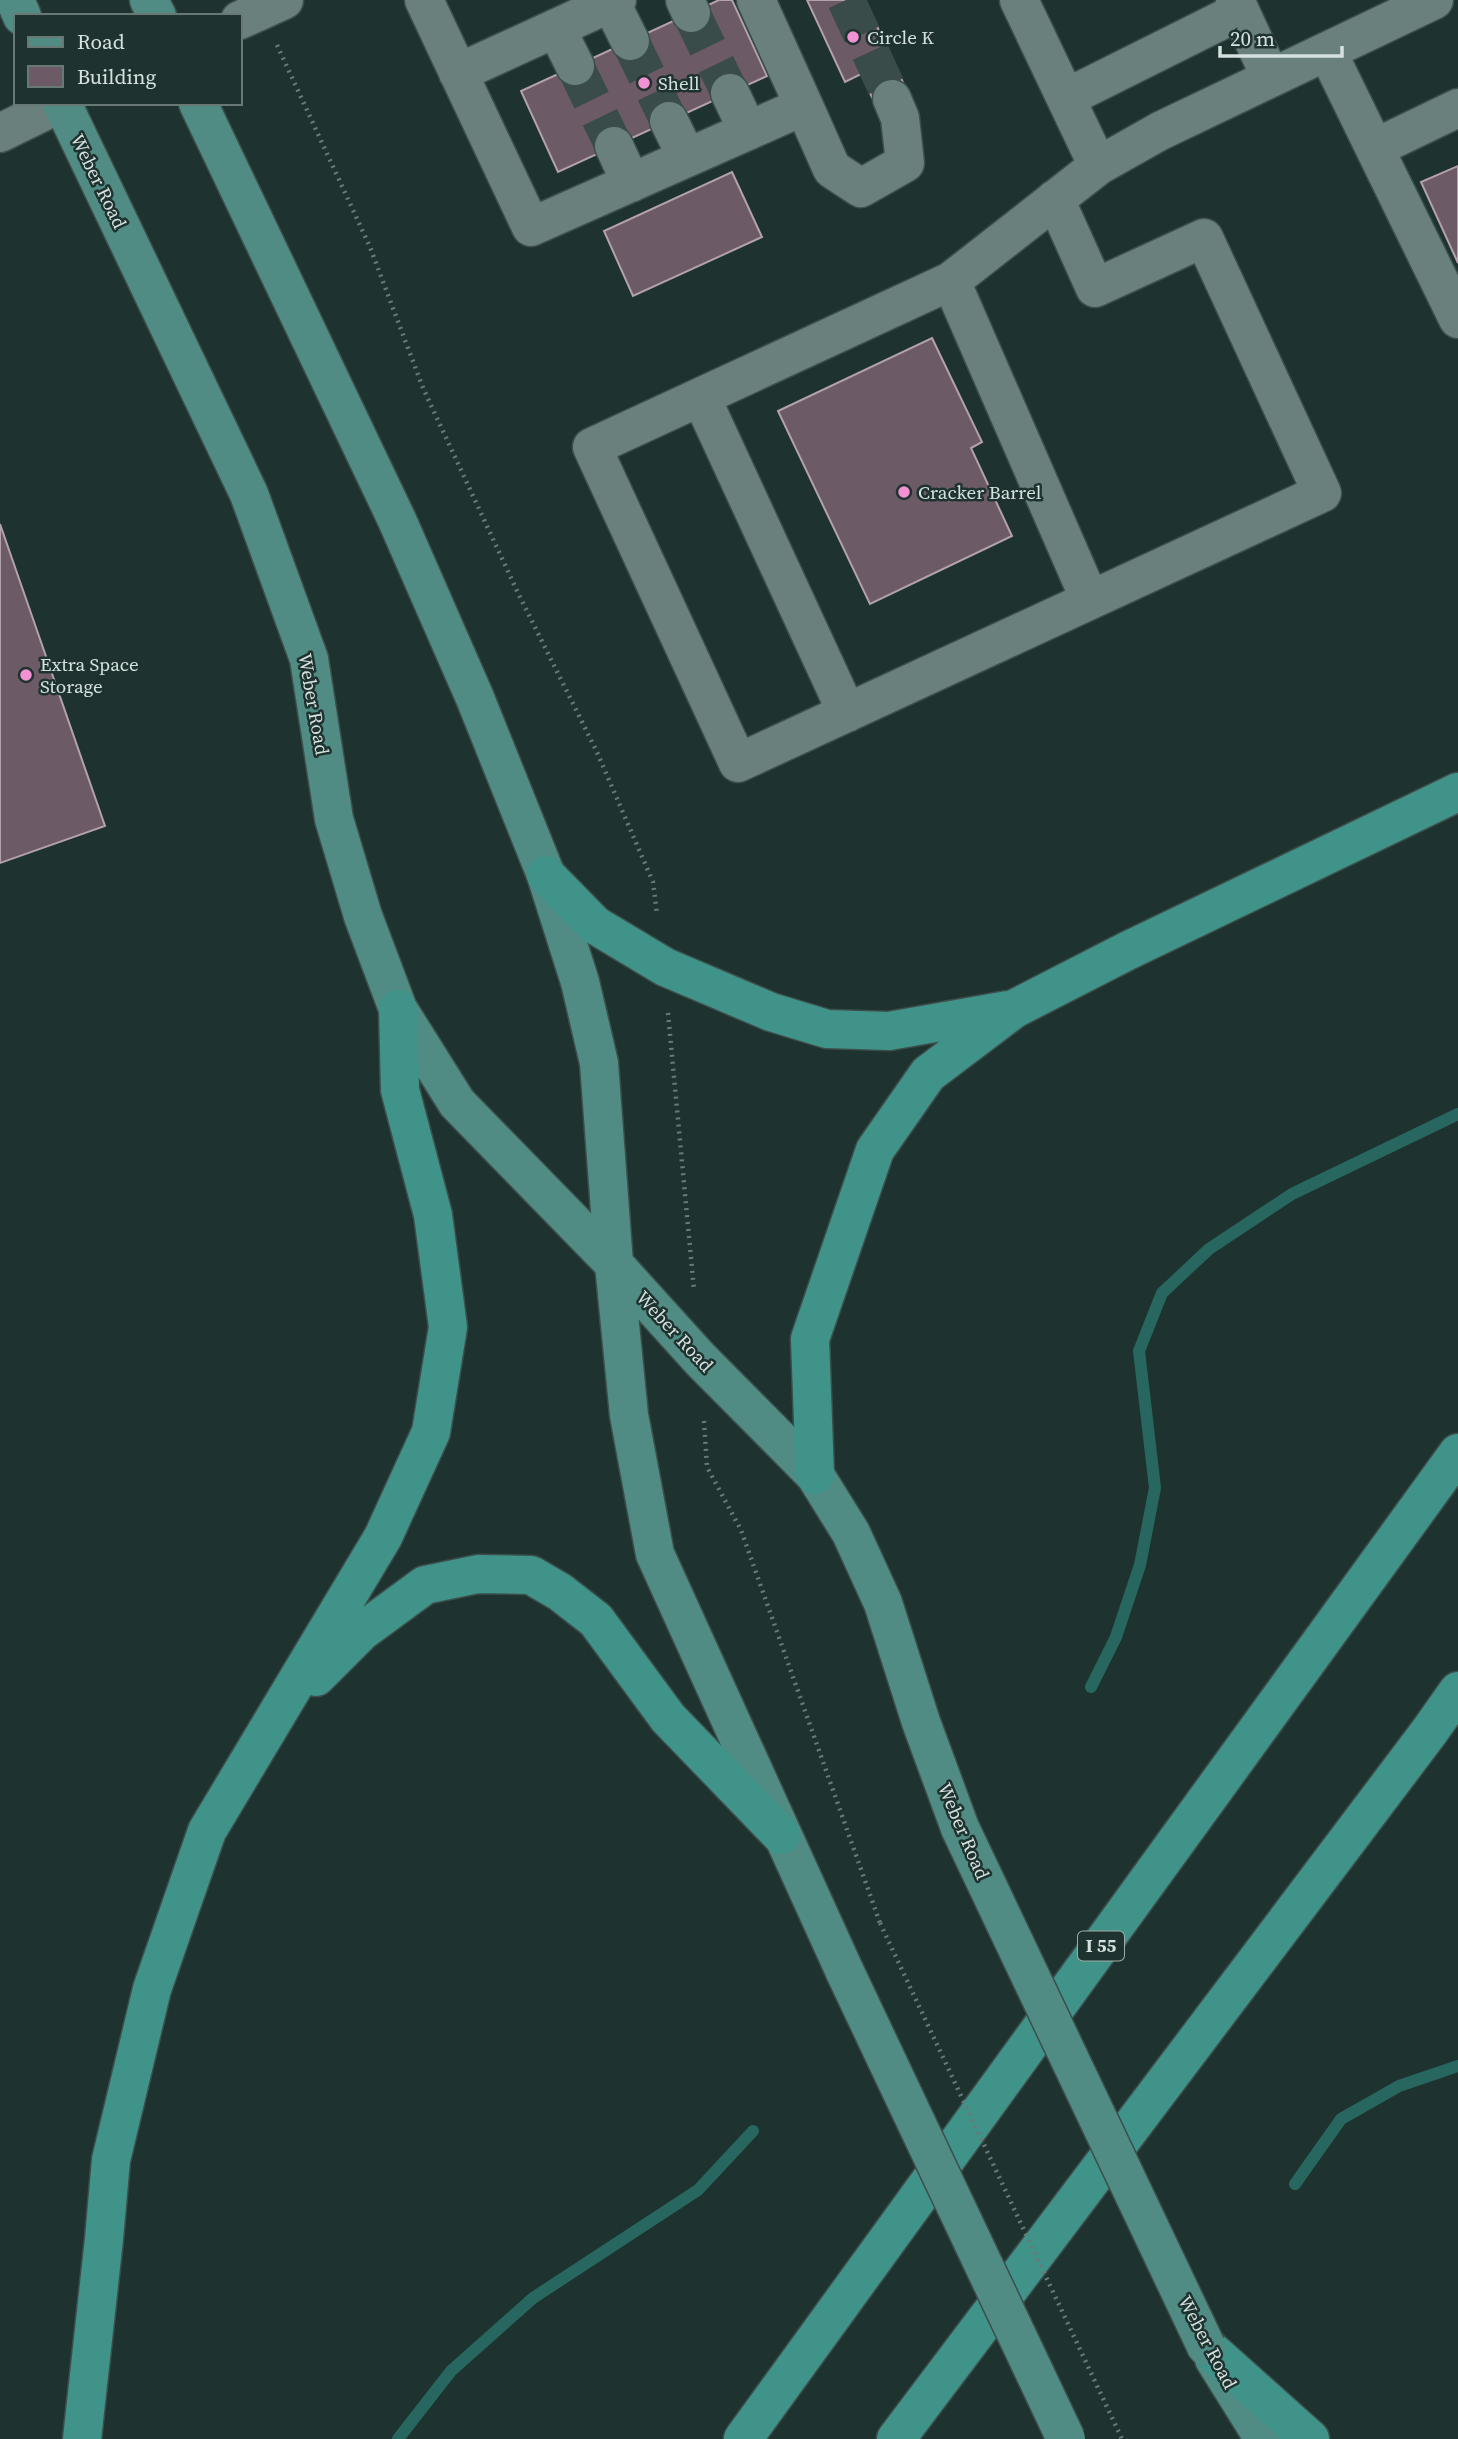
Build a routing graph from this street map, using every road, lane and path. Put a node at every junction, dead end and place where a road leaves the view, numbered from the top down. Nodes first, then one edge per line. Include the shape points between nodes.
1 (284, 0) edge
2 (424, 0) edge
3 (756, 0) edge
4 (1018, 0) edge
5 (1434, 0) edge
6 (614, 1) edge
7 (1237, 6) edge
8 (1391, 9) edge
9 (242, 19) edge
10 (556, 28) junction
11 (630, 41) tunnel mouth
12 (1327, 51) junction
13 (575, 66) tunnel mouth
14 (458, 74) junction
15 (1271, 78) junction
16 (730, 93) tunnel mouth
17 (892, 99) tunnel mouth
18 (1066, 99) junction
19 (58, 105) edge
20 (63, 105) edge
21 (199, 105) edge
22 (804, 106) junction
23 (1458, 108) edge
24 (669, 121) tunnel mouth
25 (748, 131) junction
26 (0, 133) edge
27 (614, 146) tunnel mouth
28 (1375, 148) junction
29 (687, 158) junction
30 (1098, 166) junction
31 (631, 183) junction
32 (1055, 199) junction
33 (951, 281) junction
34 (1458, 319) edge
35 (701, 397) junction
36 (1090, 600) junction
37 (847, 713) junction
38 (1458, 792) edge
39 (546, 875) junction
40 (398, 1009) junction
41 (1014, 1009) junction
42 (614, 1264) junction
43 (1458, 1453) edge
44 (815, 1475) junction
45 (1458, 1691) edge
46 (273, 1721) junction
47 (781, 1835) junction
48 (880, 1923) dead end
49 (1206, 2346) junction
50 (82, 2439) edge
51 (743, 2439) edge
52 (896, 2439) edge
53 (1066, 2439) edge
54 (1122, 2439) edge
55 (1264, 2439) edge
56 (1310, 2439) edge

1 - 9 street
2 - 14 street
3 - 22 street
4 - 18 street
5 - 8 street
6 - 10 street
6 - 11 street
7 - 15 street
7 - 18 street
8 - 12 street
10 - 13 street
10 - 14 street
12 - 15 street
12 - 28 street
14 - 31 street via 531,228
15 - 30 street
16 - 25 street
17 - 22 street via 900,118 905,163 862,188 832,169
18 - 30 street
19 - 26 street
20 - 40 main road, Weber Road via 249,494 309,659 334,819 362,916
21 - 39 main road, Weber Road via 397,520
22 - 25 street
23 - 28 street
24 - 29 street
25 - 29 street
27 - 31 street
28 - 34 street
29 - 31 street
30 - 32 street
32 - 33 street
32 - 36 street via 1096,288 1204,239 1322,493
33 - 35 street
33 - 36 street
35 - 37 street
35 - 37 street via 592,447 738,763
36 - 37 street
38 - 41 highway
39 - 41 highway via 595,925 665,967 816,1026 889,1031
39 - 42 main road, Weber Road via 580,982 599,1063
40 - 42 main road, Weber Road via 457,1103
40 - 46 highway via 400,1090 433,1215 448,1327 431,1432 383,1537
41 - 44 highway via 928,1074 875,1150 810,1339
42 - 44 main road, Weber Road
42 - 47 main road, Weber Road via 629,1415 655,1554
43 - 51 highway, I 55
44 - 49 main road, Weber Road, bridge via 851,1533 883,1603 960,1828
45 - 52 highway
46 - 47 highway via 361,1632 425,1585 478,1574 531,1575 596,1620 668,1718
46 - 50 highway via 207,1831 152,1989 111,2160
47 - 53 main road, Weber Road, bridge
48 - 54 path, bridge
49 - 55 main road, Weber Road
49 - 56 highway

